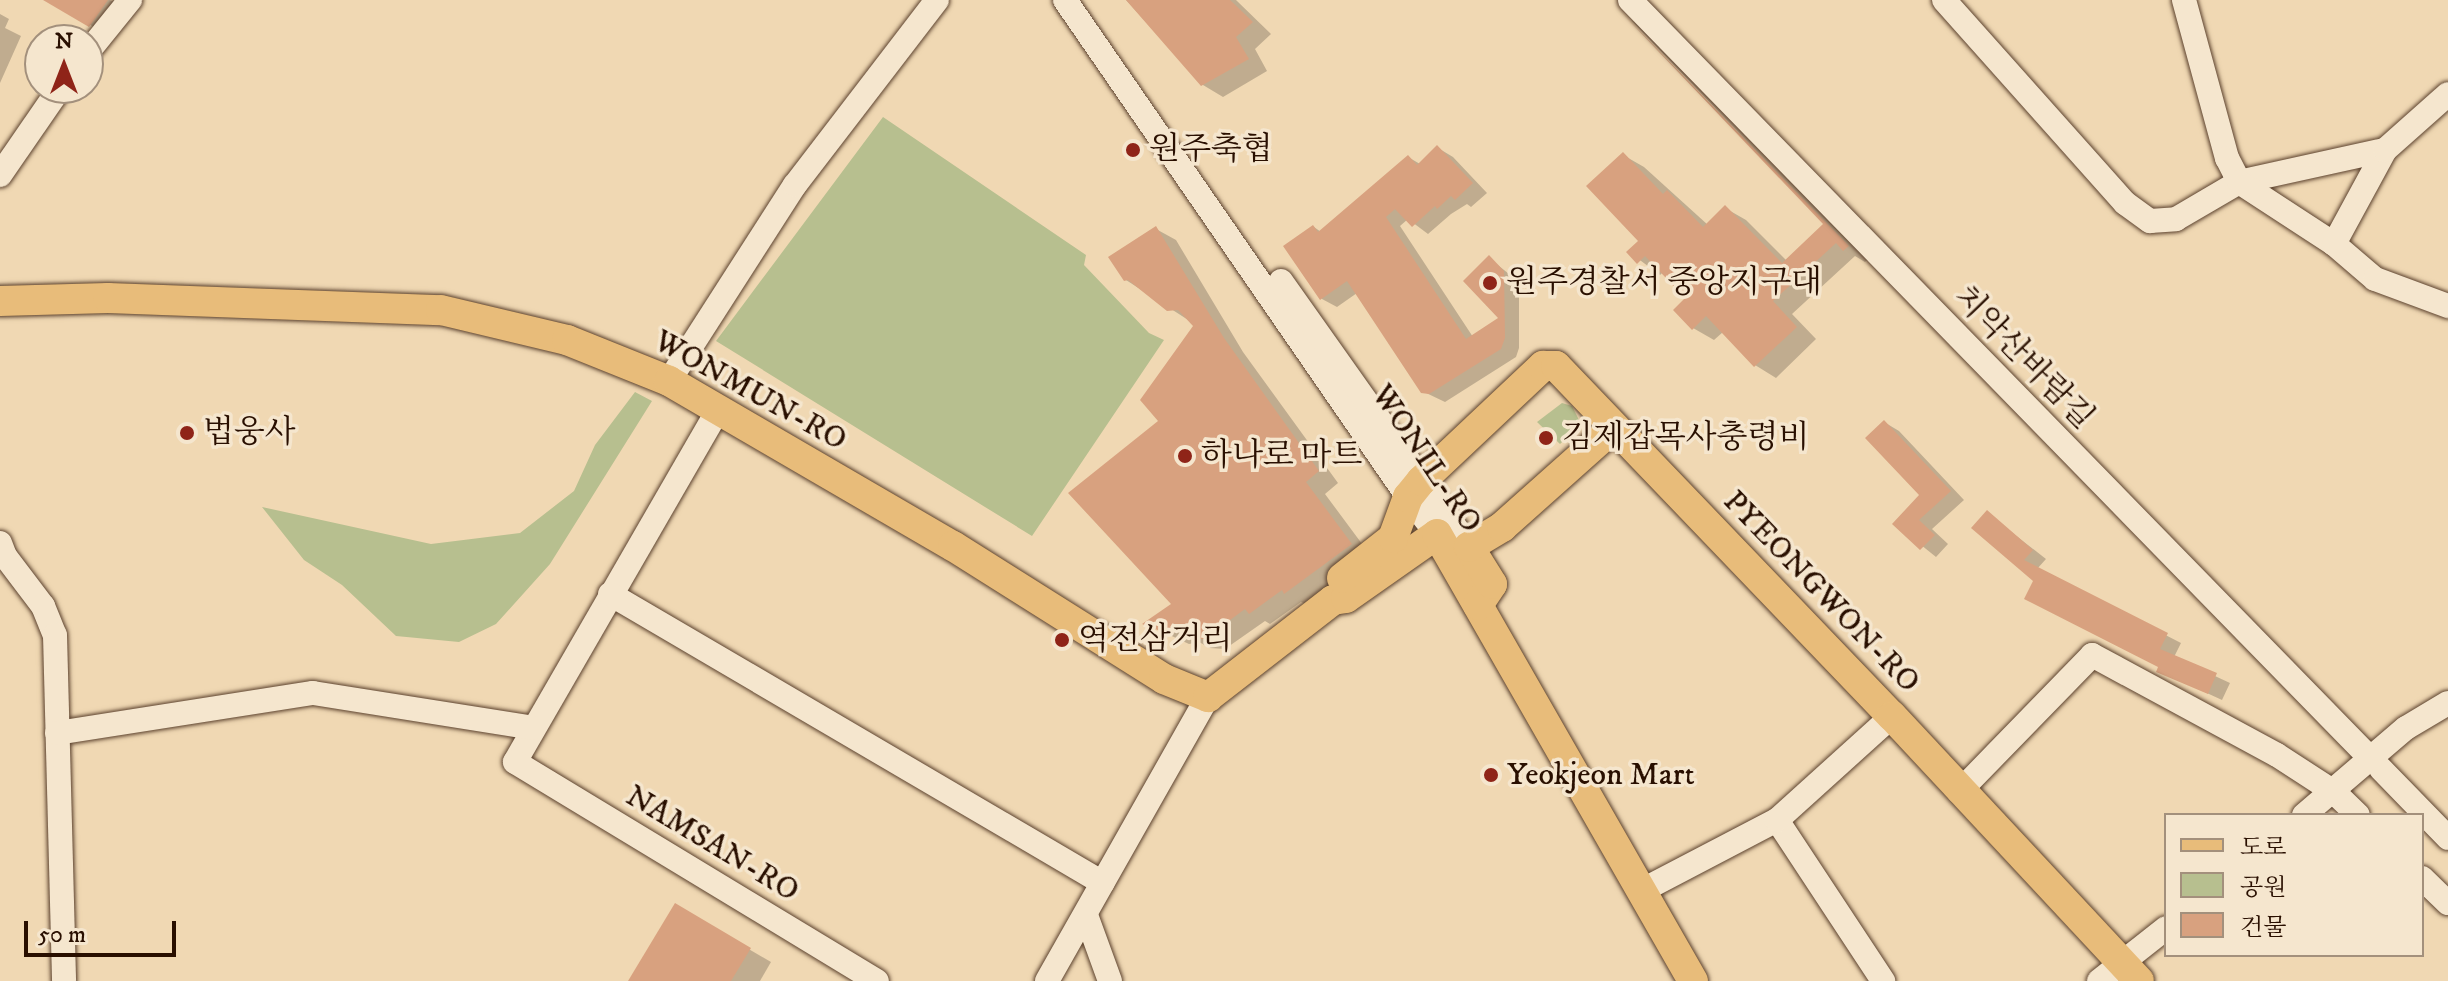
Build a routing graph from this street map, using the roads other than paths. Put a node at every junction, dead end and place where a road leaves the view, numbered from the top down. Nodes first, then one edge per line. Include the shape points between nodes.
1 (130, 0) edge
2 (937, 0) edge
3 (1065, 0) edge
4 (1086, 0) edge
5 (1630, 0) edge
6 (1944, 0) edge
7 (2184, 0) edge
8 (104, 32) edge
9 (2448, 94) edge
10 (49, 104) edge
11 (2385, 150) junction
12 (0, 175) edge
13 (2239, 182) junction
14 (2334, 244) junction
15 (0, 301) edge
16 (2448, 306) edge
17 (669, 381) junction
18 (717, 412) junction
19 (1613, 428) junction
20 (1415, 489) junction
21 (1437, 534) junction
22 (0, 543) edge
23 (1469, 547) junction
24 (610, 594) junction
25 (1333, 600) junction
26 (1478, 605) junction
27 (1208, 697) junction
28 (2448, 703) edge
29 (1892, 716) junction
30 (533, 728) junction
31 (57, 733) junction
32 (2376, 764) junction
33 (1959, 792) junction
34 (2334, 792) junction
35 (2307, 813) edge
36 (2356, 813) edge
37 (2424, 813) edge
38 (2424, 813) edge
39 (1777, 820) junction
40 (2448, 838) edge
41 (2424, 880) edge
42 (1103, 883) junction
43 (1641, 891) junction
44 (2448, 903) edge
45 (1086, 915) junction
46 (2164, 930) edge
47 (2121, 977) edge
48 (64, 981) edge
49 (877, 981) edge
50 (1047, 981) edge
51 (1110, 981) edge
52 (1693, 981) edge
53 (1883, 981) edge

1 - 8 street
2 - 17 street via 795,185
3 - 20 street, WONIL-RO
4 - 20 street, WONIL-RO via 1384,430
5 - 32 street, 치악산바람길
6 - 13 street via 2125,203 2150,221 2176,219
7 - 13 street via 2227,158
9 - 11 street
10 - 12 street
11 - 13 street
11 - 14 street
13 - 14 street
14 - 16 street via 2375,279
15 - 17 main road, WONMUN-RO via 108,298 441,310 567,340
17 - 18 main road, WONMUN-RO
18 - 24 street
18 - 27 main road, WONMUN-RO via 953,546 1164,679
19 - 20 main road, PYEONGWON-RO via 1549,364
19 - 23 main road via 1502,527
19 - 29 main road, PYEONGWON-RO
20 - 21 street, WONIL-RO
20 - 23 street
20 - 25 main road via 1393,538 1336,583
21 - 23 street
21 - 25 main road via 1346,598
21 - 26 main road, WONIL-RO
22 - 31 street via 43,606 55,635
23 - 26 main road via 1492,584
24 - 30 street
24 - 42 street
25 - 27 main road
26 - 43 main road, WONIL-RO
27 - 42 street
28 - 32 street via 2406,728
29 - 33 main road, PYEONGWON-RO
29 - 39 street
30 - 31 street via 313,693
30 - 49 street, NAMSAN-RO via 515,762
31 - 48 street
32 - 34 street
32 - 38 street, 치악산바람길
33 - 34 street via 2092,655 2277,755
33 - 47 main road, PYEONGWON-RO
34 - 35 street
34 - 36 street
37 - 40 street, 치악산바람길
39 - 43 street
39 - 53 street
41 - 44 street
42 - 45 street
43 - 52 main road, WONIL-RO
45 - 50 street
45 - 51 street
46 - 47 street

